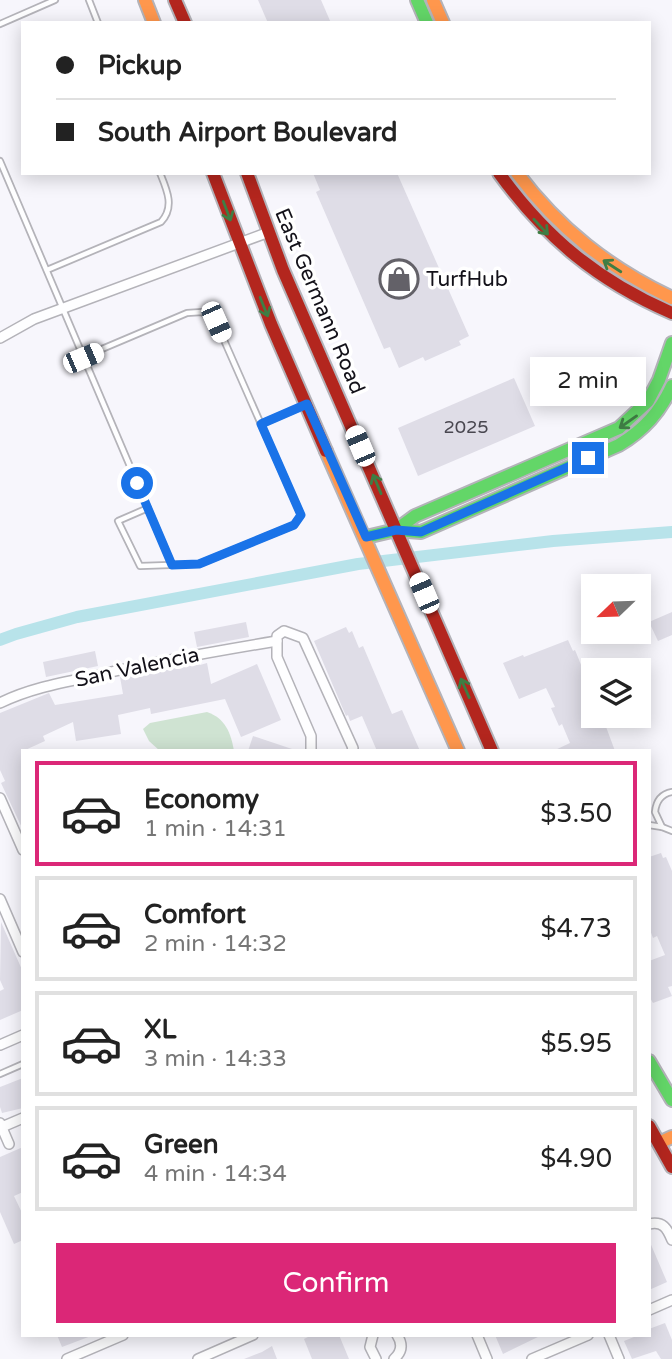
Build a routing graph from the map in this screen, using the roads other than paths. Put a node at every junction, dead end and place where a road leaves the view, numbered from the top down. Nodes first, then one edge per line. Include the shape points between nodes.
1 (55, 0) edge
2 (89, 0) edge
3 (145, 0) edge
4 (175, 0) edge
5 (417, 0) edge
6 (433, 0) edge
7 (97, 21) edge
8 (153, 21) edge
9 (184, 21) edge
10 (426, 21) edge
11 (442, 21) edge
12 (0, 24) edge
13 (0, 161) edge
14 (161, 175) edge
15 (214, 175) edge
16 (248, 175) edge
17 (500, 175) edge
18 (519, 175) edge
19 (269, 232) junction
20 (239, 243) junction
21 (47, 270) junction
22 (672, 298) edge
23 (62, 308) junction
24 (672, 313) edge
25 (0, 338) edge
26 (672, 343) edge
27 (83, 358) junction
28 (672, 386) edge
29 (307, 404) junction
30 (261, 424) junction
31 (582, 444) junction
32 (588, 458) junction
33 (148, 508) junction
34 (396, 530) junction
35 (368, 543) junction
36 (172, 565) junction
37 (277, 641) junction
38 (0, 703) edge
39 (312, 749) edge
40 (353, 749) edge
41 (457, 749) edge
42 (491, 749) edge
43 (672, 792) edge
44 (0, 798) edge
45 (652, 806) edge
46 (651, 825) edge
47 (662, 827) junction
48 (672, 831) edge
49 (21, 845) edge
50 (0, 899) edge
51 (21, 947) edge
52 (21, 1036) edge
53 (0, 1045) edge
54 (651, 1064) edge
55 (21, 1065) edge
56 (0, 1074) edge
57 (672, 1100) edge
58 (21, 1119) edge
59 (1, 1125) edge
60 (672, 1137) edge
61 (9, 1144) dead end
62 (654, 1145) edge
63 (672, 1167) edge
64 (651, 1224) edge
65 (672, 1240) edge
66 (671, 1302) edge
67 (651, 1309) edge
68 (118, 1337) edge
69 (248, 1337) edge
70 (372, 1337) edge
71 (398, 1337) edge
72 (478, 1337) edge
73 (583, 1337) edge
74 (610, 1337) edge
75 (397, 1357) edge
76 (544, 1357) edge
77 (67, 1359) edge
78 (198, 1359) edge
79 (376, 1359) edge
80 (488, 1359) edge
81 (532, 1359) edge
82 (619, 1359) edge

1 - 12 lane
2 - 7 lane
3 - 8 main road
4 - 9 main road
5 - 10 main road
6 - 11 main road
13 - 21 lane
14 - 21 lane via 169,203 161,222
15 -> 20 main road
16 - 19 main road, East Germann Road
17 -> 24 main road via 526,211 589,269
22 -> 18 main road via 592,253 545,209
19 - 20 street
34 -> 19 main road, East Germann Road
20 - 23 street
20 -> 29 main road
21 - 23 lane
23 - 25 street
23 - 27 lane
26 -> 31 main road via 662,377 644,408 619,428
27 - 30 lane via 187,313 202,312 216,322
27 - 33 lane
28 - 32 main road via 645,429
29 - 30 lane
29 - 35 main road
30 - 36 lane via 301,515 294,525 199,564
31 - 32 main road
31 - 34 main road via 415,516
32 - 34 main road via 421,532
33 - 36 lane
33 - 36 lane via 118,520 140,566
34 - 35 main road
42 -> 34 main road, East Germann Road
35 - 41 main road
37 - 38 street, San Valencia via 53,684
37 - 39 street via 277,657 312,736
37 - 40 street, San Valencia via 284,631 303,638
43 - 45 lane
44 - 49 street
45 - 47 lane
46 - 47 lane
47 - 48 lane
50 - 51 street
52 - 53 street
54 - 57 main road
55 - 56 lane
58 - 59 street
59 - 61 street
60 - 62 main road
62 - 63 main road
64 - 65 street via 665,1226
66 - 67 street
68 - 77 street
69 - 78 street
70 - 79 street via 370,1347
71 - 75 street via 401,1345
72 - 80 street
73 - 76 street
74 - 82 street
76 - 81 street

